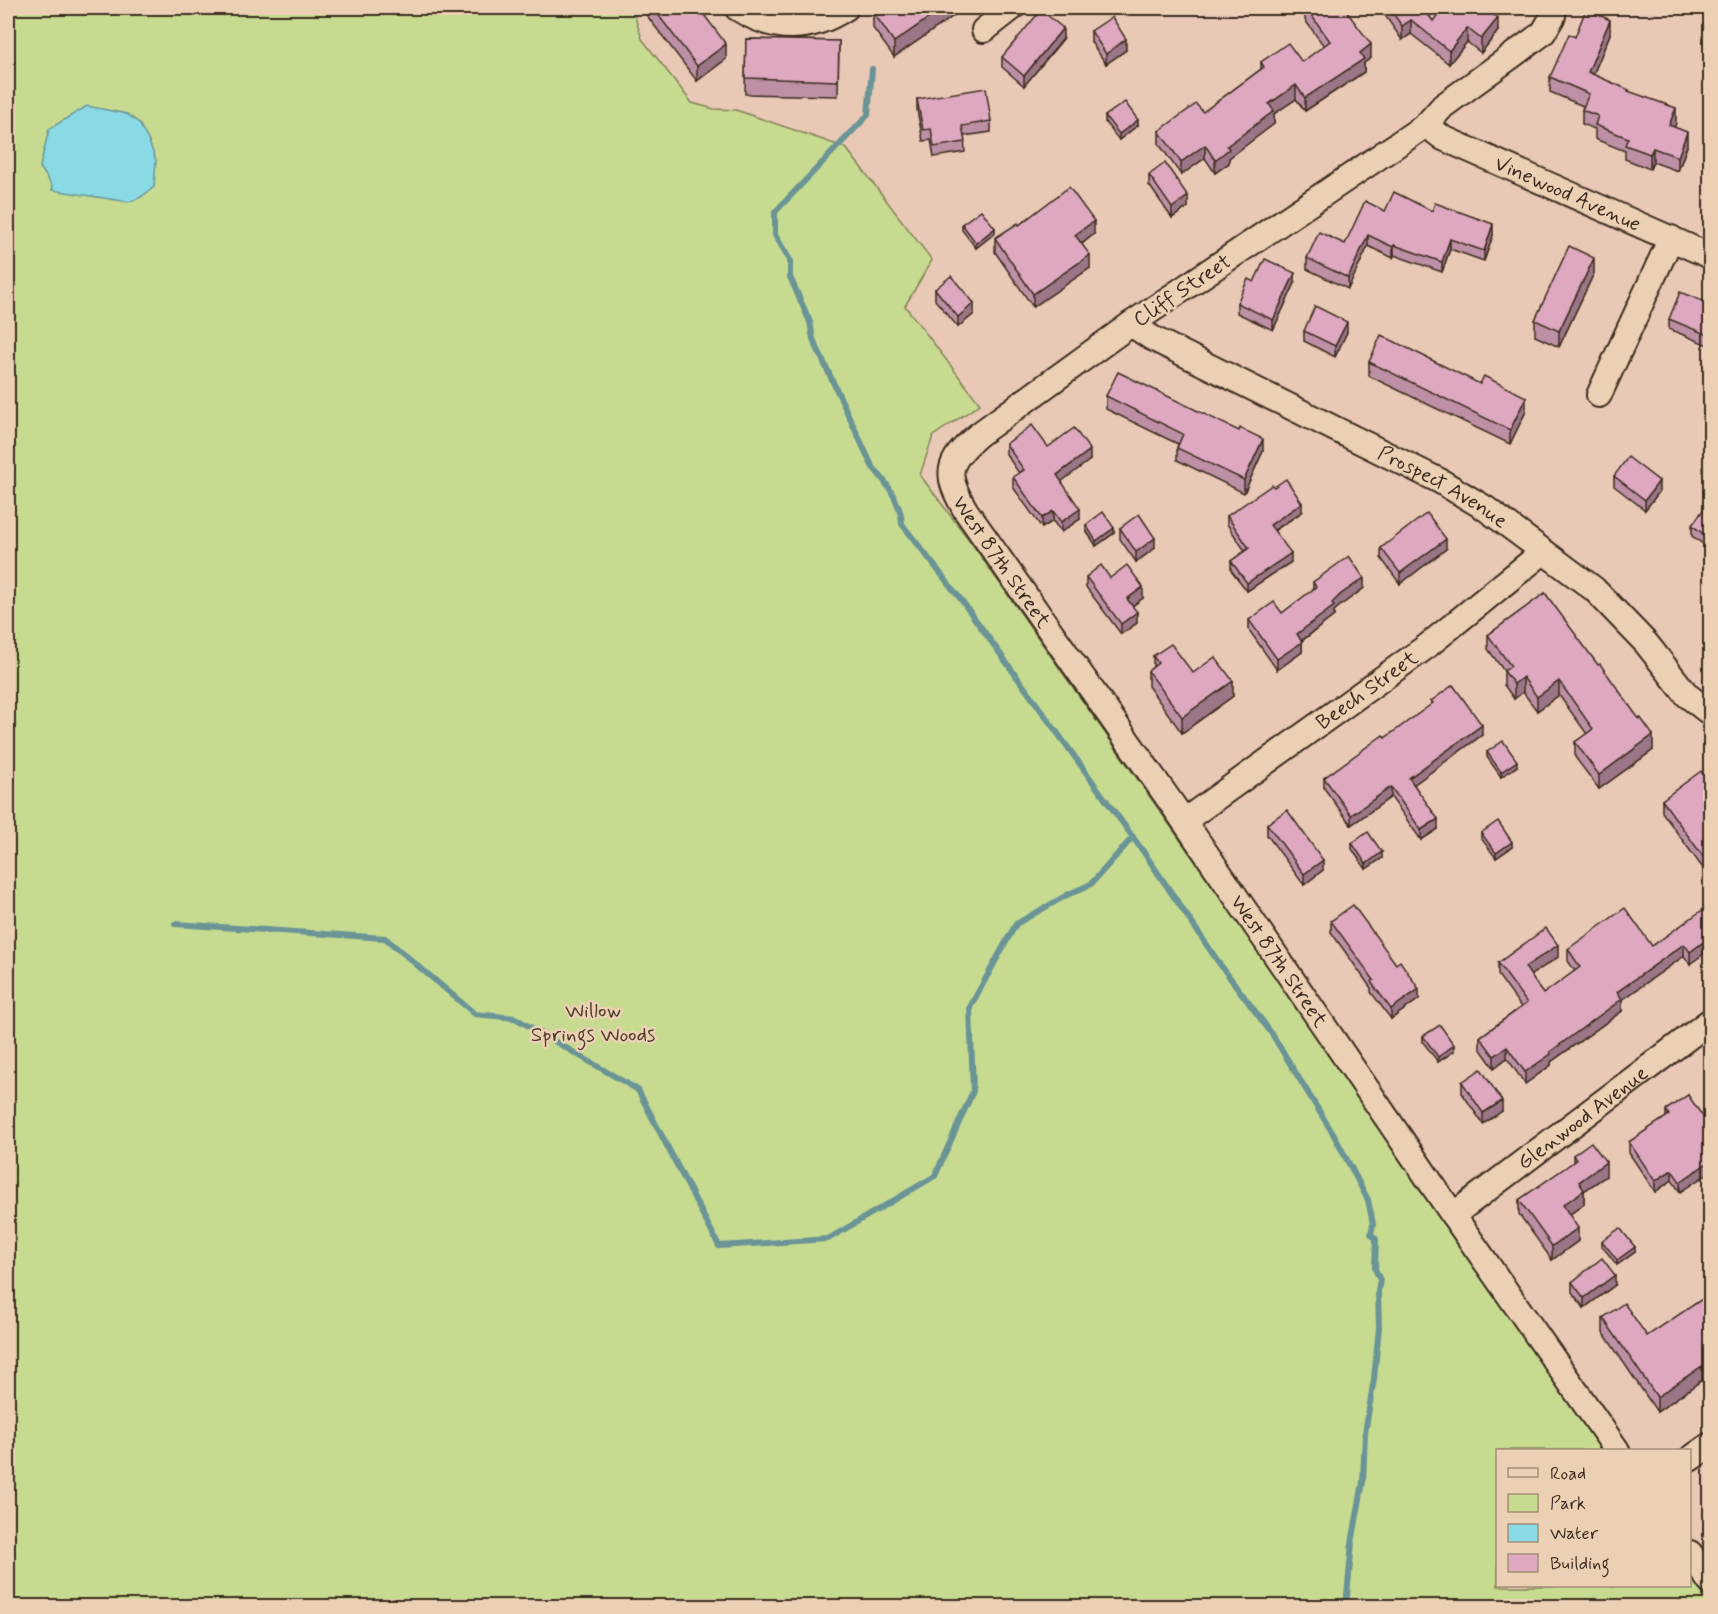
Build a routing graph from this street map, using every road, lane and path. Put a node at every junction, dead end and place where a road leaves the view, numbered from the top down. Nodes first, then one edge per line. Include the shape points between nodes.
1 (737, 8) edge
2 (846, 8) edge
3 (1012, 8) edge
4 (1553, 8) edge
5 (984, 30) dead end
6 (1426, 125) junction
7 (1671, 238) junction
8 (1710, 256) edge
9 (1131, 324) junction
10 (1599, 395) dead end
11 (951, 469) joint
12 (1543, 552) junction
13 (1710, 713) edge
14 (1184, 821) junction
15 (1710, 1021) edge
16 (1453, 1215) junction
17 (1710, 1445) edge
18 (1616, 1449) edge
19 (1691, 1458) edge
20 (1691, 1556) edge
21 (1710, 1582) edge

1 - 2 street via 771,24 805,26 828,20
3 - 5 street
4 - 6 street, Cliff Street via 1543,33 1443,106
6 - 7 street, Vinewood Avenue via 1443,138
6 - 9 street, Cliff Street
7 - 8 street, Vinewood Avenue
7 - 10 street
9 - 11 street, Cliff Street via 978,435 963,448
9 - 12 street, Prospect Avenue via 1440,481 1485,508
11 - 14 street, West 87th Street via 956,495 966,511
12 - 13 street, Prospect Avenue via 1594,589 1646,643 1687,695
12 - 14 street, Beech Street via 1426,647
14 - 16 street, West 87th Street
15 - 16 street, Glenwood Avenue
16 - 18 street, West 87th Street
17 - 19 street
20 - 21 street

